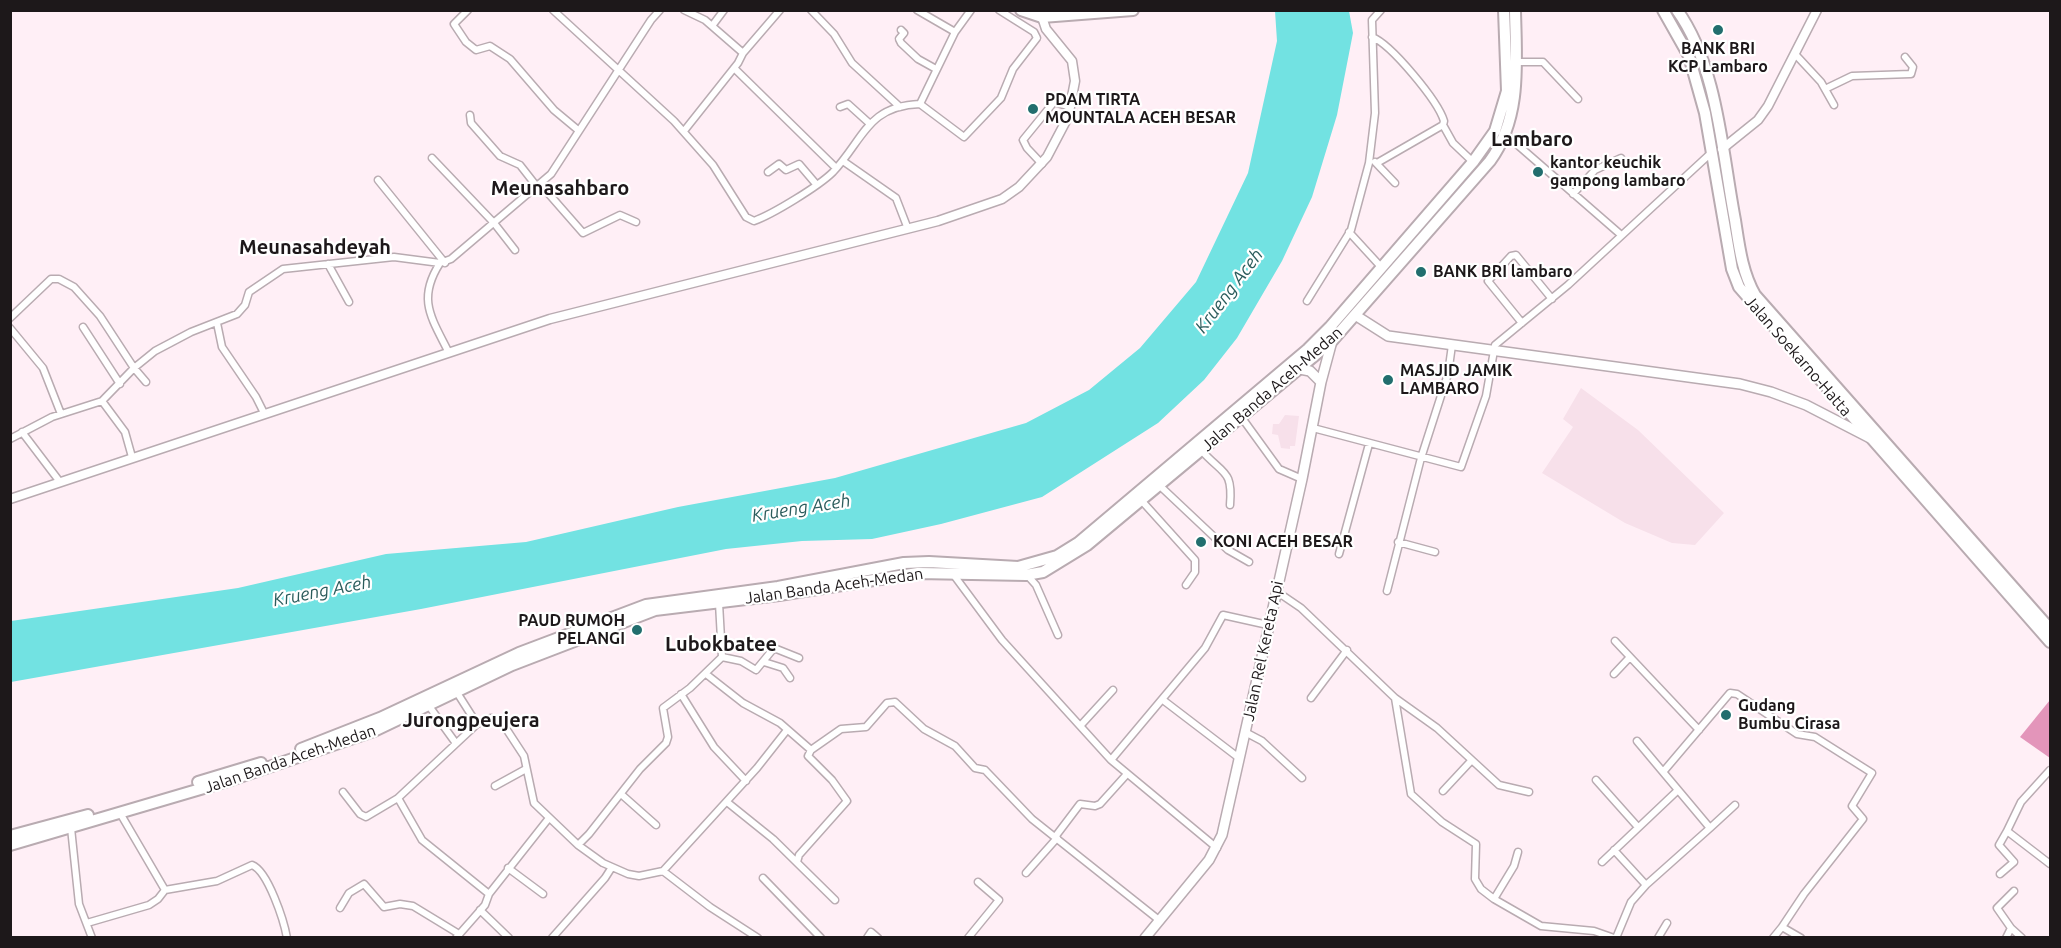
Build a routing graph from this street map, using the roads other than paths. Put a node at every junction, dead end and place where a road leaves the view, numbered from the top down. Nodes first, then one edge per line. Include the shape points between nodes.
1 (468, 10) edge
2 (554, 10) edge
3 (660, 10) edge
4 (684, 10) edge
5 (723, 10) edge
6 (780, 10) edge
7 (811, 10) edge
8 (917, 10) edge
9 (971, 10) edge
10 (999, 10) edge
11 (1021, 10) edge
12 (1133, 10) edge
13 (1381, 10) edge
14 (1504, 10) edge
15 (1515, 10) edge
16 (1663, 10) edge
17 (1677, 10) edge
18 (1817, 10) edge
19 (1042, 17) junction
20 (712, 26) junction
21 (1046, 29) junction
22 (901, 30) dead end
23 (955, 32) junction
24 (1037, 36) junction
25 (1372, 37) junction
26 (743, 52) junction
27 (1795, 54) junction
28 (1905, 57) dead end
29 (1516, 62) junction
30 (734, 68) junction
31 (619, 69) junction
32 (936, 69) junction
33 (1826, 89) junction
34 (1578, 99) dead end
35 (920, 104) junction
36 (1834, 105) dead end
37 (900, 106) junction
38 (840, 107) dead end
39 (1070, 107) junction
40 (470, 115) dead end
41 (869, 123) junction
42 (1443, 125) junction
43 (578, 130) junction
44 (684, 131) junction
45 (1505, 134) junction
46 (1722, 149) junction
47 (1711, 153) junction
48 (432, 158) dead end
49 (1621, 158) dead end
50 (843, 161) junction
51 (1473, 162) junction
52 (1373, 163) junction
53 (1042, 164) junction
54 (836, 168) junction
55 (768, 172) dead end
56 (378, 180) dead end
57 (1395, 183) dead end
58 (816, 184) junction
59 (539, 186) junction
60 (1573, 194) junction
61 (1727, 202) junction
62 (636, 222) dead end
63 (494, 223) junction
64 (908, 229) junction
65 (1349, 232) junction
66 (1620, 234) junction
67 (515, 250) dead end
68 (442, 263) junction
69 (328, 264) junction
70 (1382, 267) junction
71 (1552, 299) junction
72 (1307, 301) dead end
73 (349, 302) dead end
74 (1355, 315) junction
75 (10, 318) edge
76 (217, 323) junction
77 (1522, 323) junction
78 (83, 327) dead end
79 (10, 328) edge
80 (1332, 341) junction
81 (1452, 345) junction
82 (1494, 350) junction
83 (448, 351) junction
84 (134, 368) junction
85 (1300, 369) junction
86 (146, 382) dead end
87 (1321, 382) junction
88 (120, 384) junction
89 (102, 401) junction
90 (264, 413) junction
91 (61, 414) junction
92 (1242, 418) junction
93 (1312, 428) junction
94 (22, 432) junction
95 (1870, 438) junction
96 (10, 439) edge
97 (1369, 444) junction
98 (1195, 451) junction
99 (132, 457) junction
100 (1420, 458) junction
101 (1302, 479) junction
102 (60, 482) junction
103 (1159, 485) junction
104 (10, 499) edge
105 (1141, 500) junction
106 (1230, 505) dead end
107 (1939, 509) junction
108 (1952, 523) junction
109 (1398, 542) junction
110 (1435, 552) dead end
111 (1339, 554) dead end
112 (1249, 562) dead end
113 (953, 573) junction
114 (1026, 575) junction
115 (1186, 585) dead end
116 (1275, 591) junction
117 (1387, 591) dead end
118 (719, 603) junction
119 (1268, 625) junction
120 (2050, 629) edge
121 (1058, 635) dead end
122 (1615, 641) dead end
123 (2050, 642) edge
124 (552, 645) junction
125 (1347, 650) junction
126 (722, 657) junction
127 (1630, 657) junction
128 (799, 658) dead end
129 (764, 662) junction
130 (706, 674) junction
131 (1614, 674) dead end
132 (790, 678) dead end
133 (1113, 690) dead end
134 (456, 691) junction
135 (681, 694) junction
136 (1311, 698) dead end
137 (1395, 698) junction
138 (1163, 700) junction
139 (429, 706) junction
140 (477, 724) junction
141 (1081, 725) junction
142 (787, 730) junction
143 (1699, 730) junction
144 (1245, 732) junction
145 (1637, 741) dead end
146 (455, 742) junction
147 (811, 750) junction
148 (1239, 758) junction
149 (1111, 760) junction
150 (1470, 762) junction
151 (526, 769) junction
152 (2050, 770) edge
153 (1663, 772) junction
154 (1126, 774) junction
155 (1302, 778) dead end
156 (1596, 780) dead end
157 (746, 781) junction
158 (495, 786) dead end
159 (1443, 791) dead end
160 (1677, 791) junction
161 (343, 792) dead end
162 (1529, 792) dead end
163 (621, 794) junction
164 (398, 798) junction
165 (727, 802) junction
166 (1735, 805) dead end
167 (120, 813) junction
168 (549, 818) junction
169 (656, 825) dead end
170 (1637, 826) junction
171 (72, 828) junction
172 (1710, 828) junction
173 (2007, 831) junction
174 (10, 836) edge
175 (1056, 838) junction
176 (10, 845) edge
177 (578, 845) junction
178 (1217, 849) junction
179 (1614, 850) junction
180 (1518, 852) dead end
181 (797, 862) junction
182 (1602, 862) dead end
183 (2050, 864) edge
184 (612, 867) junction
185 (508, 868) junction
186 (663, 871) junction
187 (1026, 873) dead end
188 (2000, 874) dead end
189 (763, 878) dead end
190 (978, 882) dead end
191 (1646, 885) junction
192 (165, 890) junction
193 (2014, 891) dead end
194 (489, 894) junction
195 (543, 894) dead end
196 (1494, 899) junction
197 (835, 900) dead end
198 (340, 908) dead end
199 (480, 909) junction
200 (1160, 920) junction
201 (87, 923) junction
202 (1667, 923) dead end
203 (1782, 927) junction
204 (2011, 928) junction
205 (458, 936) edge
206 (757, 937) edge
207 (92, 938) edge
208 (287, 938) edge
209 (509, 938) edge
210 (552, 938) edge
211 (821, 938) edge
212 (867, 938) edge
213 (878, 938) edge
214 (968, 938) edge
215 (1145, 938) edge
216 (1615, 938) edge
217 (1658, 938) edge
218 (1773, 938) edge
219 (1802, 938) edge
220 (2006, 938) edge
221 (2022, 938) edge

1 - 43 street via 454,24 466,42 476,50 490,46 508,57 547,103
2 - 31 street
3 - 31 street
4 - 20 street
5 - 20 street
6 - 26 street
7 - 37 street via 834,34 852,63
8 - 23 street
9 - 23 street
10 - 24 street
11 - 19 highway
12 - 19 highway
13 - 25 street via 1372,20
14 - 51 highway, Jalan Banda Aceh-Medan via 1507,91 1495,131
15 - 29 highway, Jalan Banda Aceh-Medan
16 - 47 highway, Jalan Soekarno-Hatta via 1689,56
17 - 46 highway, Jalan Soekarno-Hatta via 1703,60
18 - 27 street
19 - 21 street
20 - 26 street
21 - 24 street
21 - 39 street via 1072,61 1075,81
22 - 32 street via 901,43
23 - 32 street
24 - 35 street via 1013,69 1001,98 967,136 961,136
25 - 42 street via 1383,41 1409,70 1443,117
25 - 52 street
26 - 30 street
27 - 33 street
27 - 46 street via 1758,120
28 - 33 street via 1913,67 1911,74 1852,76
29 - 34 street via 1543,62
29 - 45 highway, Jalan Banda Aceh-Medan via 1516,88
30 - 44 street
30 - 54 street
31 - 43 street
31 - 44 street
32 - 35 street
33 - 36 street
35 - 37 street
37 - 41 street
38 - 41 street via 848,104
39 - 53 street
39 - 53 street via 1054,102 1023,140
40 - 59 street via 471,123 500,156 520,165
41 - 50 street
42 - 51 street via 1453,143
42 - 52 street
43 - 59 street
44 - 58 street via 752,221
45 - 60 street
45 - 74 highway, Jalan Banda Aceh-Medan via 1490,161
46 - 61 highway, Jalan Soekarno-Hatta
47 - 61 highway, Jalan Soekarno-Hatta
47 - 66 street
48 - 63 street
49 - 60 street via 1595,170
50 - 54 street
50 - 64 street via 896,198
51 - 70 highway, Jalan Banda Aceh-Medan
52 - 57 street
52 - 65 street
53 - 64 street via 1002,199
54 - 58 street
55 - 58 street via 779,164 786,170 799,164
56 - 68 street
59 - 62 street via 583,233 620,215
59 - 63 street
60 - 66 street
61 - 95 highway, Jalan Soekarno-Hatta via 1732,269 1739,287
61 - 107 highway, Jalan Soekarno-Hatta via 1744,272 1755,295
63 - 67 street
63 - 68 street
64 - 83 street via 633,296
65 - 70 street
65 - 72 street
66 - 71 street
68 - 69 street via 394,256
68 - 83 street via 429,280 427,298 432,320
69 - 73 street
69 - 76 street via 291,267 274,273 249,292 243,308
70 - 98 highway, Jalan Banda Aceh-Medan via 1308,349
71 - 77 street
71 - 77 street via 1516,255 1511,256 1488,281
74 - 80 highway, Jalan Banda Aceh-Medan
74 - 81 main road via 1388,336
75 - 84 street via 51,279 66,281 100,316
76 - 84 street via 164,346
76 - 90 street via 222,347
77 - 82 street via 1500,340
78 - 88 street
79 - 91 street via 43,368
80 - 85 highway, Jalan Banda Aceh-Medan
80 - 87 main road, Jalan Rel Kereta Api
81 - 82 main road
81 - 100 street via 1448,374
82 - 95 main road via 1681,375 1771,392
82 - 100 street via 1491,380 1463,465 1456,467
83 - 90 street
84 - 86 street
84 - 88 street
85 - 87 main road via 1310,371
85 - 92 highway, Jalan Banda Aceh-Medan
87 - 93 main road, Jalan Rel Kereta Api
88 - 89 street
89 - 91 street
89 - 99 street via 125,432
90 - 99 street
91 - 94 street
92 - 98 highway, Jalan Banda Aceh-Medan
92 - 101 street via 1279,469
93 - 97 street
93 - 101 main road, Jalan Rel Kereta Api
94 - 96 street
94 - 102 street
95 - 107 highway, Jalan Soekarno-Hatta
97 - 100 street
97 - 111 street
98 - 103 highway, Jalan Banda Aceh-Medan
98 - 106 street via 1230,477
98 - 124 highway, Jalan Banda Aceh-Medan via 1078,543 1036,564 891,565 778,587 656,602
99 - 102 street
100 - 109 street
101 - 116 main road, Jalan Rel Kereta Api
102 - 104 street
103 - 105 highway, Jalan Banda Aceh-Medan
103 - 112 street via 1228,550
105 - 114 highway, Jalan Banda Aceh-Medan via 1076,553 1043,572
105 - 115 street via 1195,560 1195,572
107 - 108 highway, Jalan Soekarno-Hatta
108 - 120 highway, Jalan Soekarno-Hatta
108 - 123 highway, Jalan Soekarno-Hatta
109 - 110 street
109 - 117 street
113 - 114 highway, Jalan Banda Aceh-Medan
113 - 118 highway, Jalan Banda Aceh-Medan via 886,576
113 - 141 street via 1002,640
114 - 121 street via 1036,585
116 - 119 main road, Jalan Rel Kereta Api
116 - 125 street
118 - 124 highway, Jalan Banda Aceh-Medan via 655,610
118 - 126 street
119 - 138 street via 1225,613 1205,648
119 - 144 main road, Jalan Rel Kereta Api
122 - 127 street
124 - 134 highway, Jalan Banda Aceh-Medan
124 - 174 highway, Jalan Banda Aceh-Medan via 454,681 380,718 286,755
125 - 136 street
125 - 137 street
126 - 129 street via 741,661 756,670
126 - 130 street
127 - 131 street
127 - 143 street
128 - 129 street via 777,647 771,649
129 - 132 street via 783,668
130 - 135 street
130 - 142 street
133 - 141 street
134 - 139 highway, Jalan Banda Aceh-Medan
134 - 140 street
135 - 157 street via 714,747
135 - 163 street via 663,708 666,742
137 - 150 street via 1437,728
137 - 196 street via 1412,794 1442,822 1476,844 1475,879
138 - 148 street
138 - 149 street
139 - 146 street
139 - 167 highway, Jalan Banda Aceh-Medan via 374,731 264,770
140 - 146 street
140 - 151 street via 491,718 502,723 521,750
141 - 149 street
142 - 147 street
142 - 157 street
143 - 153 street
143 - 203 street via 1730,693 1737,694 1797,734 1815,737 1872,773 1852,806 1863,819
144 - 148 main road, Jalan Rel Kereta Api
144 - 155 street via 1262,741
145 - 153 street
146 - 164 street
147 - 175 street via 841,729 866,727 887,703 895,702 924,729 955,746 975,768 985,770
147 - 181 street via 808,756 847,801
148 - 178 main road, Jalan Rel Kereta Api
149 - 154 street
150 - 159 street
150 - 162 street via 1499,785
151 - 158 street
151 - 168 street via 532,799
152 - 173 street via 2021,802
153 - 160 street
154 - 175 street via 1100,804 1080,804
154 - 178 street
156 - 170 street
157 - 165 street
160 - 170 street
160 - 172 street
161 - 164 street via 365,817
163 - 169 street
163 - 177 street
164 - 194 street via 422,840
165 - 181 street
165 - 186 street
166 - 172 street
167 - 171 highway, Jalan Banda Aceh-Medan
167 - 192 street
168 - 177 street
168 - 185 street
170 - 179 street
171 - 176 highway, Jalan Banda Aceh-Medan
171 - 201 street via 79,904
172 - 191 street
173 - 183 street
173 - 188 street via 1999,845 2014,862
175 - 187 street
175 - 200 street
177 - 184 street
178 - 200 main road, Jalan Rel Kereta Api
179 - 182 street
179 - 191 street
180 - 196 street
181 - 197 street
184 - 186 street via 634,875
184 - 210 street
185 - 194 street
185 - 195 street
186 - 206 street via 710,908
189 - 211 street
190 - 214 street via 999,900
191 - 216 street via 1630,902
192 - 201 street via 149,905
192 - 208 street via 217,881 254,866 280,911
193 - 204 street via 1997,908
194 - 199 street
196 - 216 street via 1541,926 1594,931
198 - 205 street via 349,893 364,884 384,907 413,906
199 - 205 street
199 - 209 street
200 - 215 main road, Jalan Rel Kereta Api
201 - 207 street
202 - 217 street
203 - 218 street
203 - 219 street
204 - 220 street
204 - 221 street
212 - 213 street via 871,932

